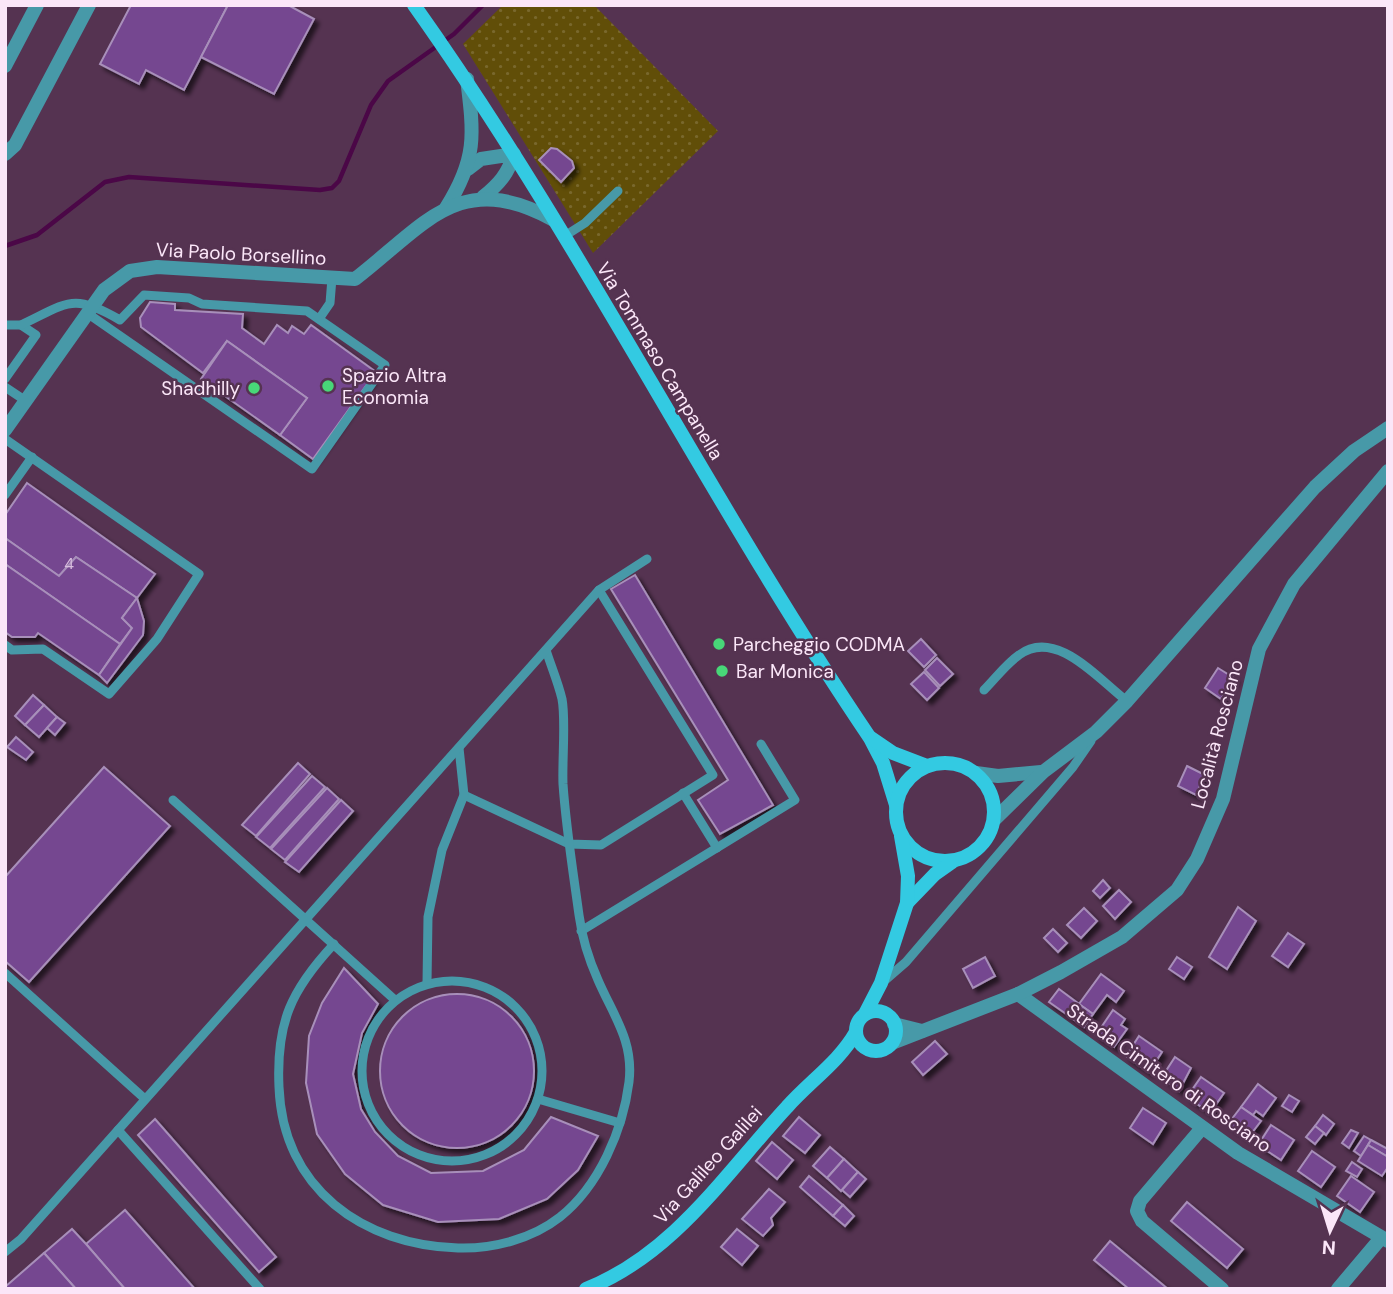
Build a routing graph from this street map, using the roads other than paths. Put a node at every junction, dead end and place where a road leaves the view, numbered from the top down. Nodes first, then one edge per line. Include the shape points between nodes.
1 (37, 5) edge
2 (89, 5) edge
3 (414, 5) edge
4 (5, 66) edge
5 (467, 79) junction
6 (5, 154) edge
7 (513, 154) junction
8 (468, 169) junction
9 (618, 191) dead end
10 (483, 197) junction
11 (446, 208) junction
12 (552, 219) junction
13 (564, 237) junction
14 (332, 278) junction
15 (90, 309) junction
16 (319, 319) junction
17 (5, 325) edge
18 (21, 325) junction
19 (5, 379) edge
20 (5, 387) edge
21 (26, 401) junction
22 (1388, 428) edge
23 (5, 430) edge
24 (5, 439) edge
25 (32, 457) junction
26 (1388, 471) edge
27 (5, 495) edge
28 (647, 559) dead end
29 (599, 590) junction
30 (5, 645) edge
31 (545, 650) junction
32 (984, 690) dead end
33 (1127, 701) junction
34 (1097, 732) junction
35 (870, 738) junction
36 (761, 744) dead end
37 (459, 748) junction
38 (927, 766) junction
39 (1043, 772) junction
40 (976, 773) junction
41 (684, 793) junction
42 (464, 795) junction
43 (173, 800) dead end
44 (896, 805) junction
45 (995, 820) junction
46 (901, 835) junction
47 (569, 844) junction
48 (717, 848) junction
49 (953, 861) junction
50 (907, 903) junction
51 (305, 918) junction
52 (581, 931) junction
53 (334, 944) junction
54 (5, 972) edge
55 (427, 983) junction
56 (881, 983) junction
57 (1018, 994) junction
58 (395, 1000) junction
59 (865, 1014) junction
60 (890, 1018) junction
61 (856, 1031) junction
62 (923, 1031) junction
63 (891, 1043) junction
64 (873, 1051) junction
65 (837, 1059) junction
66 (145, 1099) junction
67 (538, 1099) junction
68 (620, 1123) junction
69 (1202, 1128) junction
70 (118, 1130) junction
71 (1385, 1240) edge
72 (5, 1252) edge
73 (615, 1283) edge
74 (260, 1289) edge
75 (586, 1289) edge
76 (1222, 1289) edge
77 (1338, 1289) edge

1 - 4 street
2 - 6 street via 15,145
3 - 5 main road, Via Tommaso Campanella
5 - 7 main road, Via Tommaso Campanella
5 - 8 street, Via Paolo Borsellino
7 - 8 street via 481,159
7 - 10 street, Via Paolo Borsellino via 499,185
7 - 12 main road, Via Tommaso Campanella
8 - 11 street, Via Paolo Borsellino
9 - 13 lane
10 - 11 street, Via Paolo Borsellino
10 - 12 street, Via Paolo Borsellino via 529,206
11 - 14 street, Via Paolo Borsellino via 355,279
12 - 13 main road, Via Tommaso Campanella
13 - 35 main road, Via Tommaso Campanella via 759,563
14 - 15 street, Via Paolo Borsellino via 157,267 130,271 104,290
14 - 16 lane via 330,303
15 - 16 lane via 120,320 144,295 307,311
15 - 16 lane via 312,469 385,365
15 - 18 lane via 74,301
15 - 21 street, Via Paolo Borsellino
17 - 18 lane
18 - 19 lane via 36,335
20 - 21 lane
21 - 23 street, Via Paolo Borsellino
22 - 33 street via 1315,486
24 - 25 lane
25 - 27 lane
25 - 30 lane via 199,574 157,639 109,694 43,649 12,650
26 - 57 street, Località Rosciano via 1294,584 1259,649 1223,799 1197,859 1177,890 1122,937
28 - 29 lane
29 - 31 lane
29 - 41 lane via 713,775
31 - 37 lane
31 - 47 lane via 562,701
32 - 33 lane via 1019,655 1032,647 1049,646
33 - 34 street
34 - 39 street
34 - 56 lane via 1065,777 906,962
35 - 38 main road, Via Tommaso Campanella via 894,754
35 - 44 main road, Via Tommaso Campanella
36 - 48 lane via 795,800
37 - 42 lane
37 - 51 lane
38 - 40 main road via 948,762
38 - 44 main road via 903,785
39 - 40 street
39 - 45 street
40 - 45 main road via 993,799
41 - 47 lane via 601,845
41 - 48 lane
42 - 47 lane
42 - 55 lane via 442,850 428,916
43 - 51 lane
44 - 46 main road
45 - 49 main road via 981,847
46 - 49 main road via 923,856
46 - 50 main road
47 - 52 lane
48 - 52 lane
49 - 50 main road
50 - 56 main road
51 - 53 lane
51 - 66 lane
52 - 68 lane via 597,980 624,1030 629,1080
53 - 58 lane
53 - 68 lane via 306,974 286,1013 277,1061 279,1096 292,1149 314,1184 348,1217 388,1238 431,1247 474,1248 517,1240 560,1217 598,1174
54 - 66 lane
55 - 58 lane
55 - 67 lane via 460,980 496,991 527,1019 542,1055
56 - 59 main road
56 - 60 main road
57 - 62 street
57 - 69 street, Strada Cimitero di Rosciano
58 - 67 lane via 369,1030 360,1068 368,1109 394,1142 431,1160 477,1159 518,1135
59 - 60 main road
59 - 61 main road
60 - 62 street via 903,1028
60 - 63 main road
61 - 64 main road via 861,1044
61 - 65 main road
62 - 63 street
63 - 64 main road
64 - 65 main road
65 - 73 main road, Via Galileo Galilei via 794,1100 702,1205
66 - 70 lane
67 - 68 lane
69 - 71 street, Strada Cimitero di Rosciano
69 - 76 street via 1140,1201 1137,1212
70 - 72 lane
70 - 74 lane
71 - 77 street
73 - 75 main road, Via Galileo Galilei

